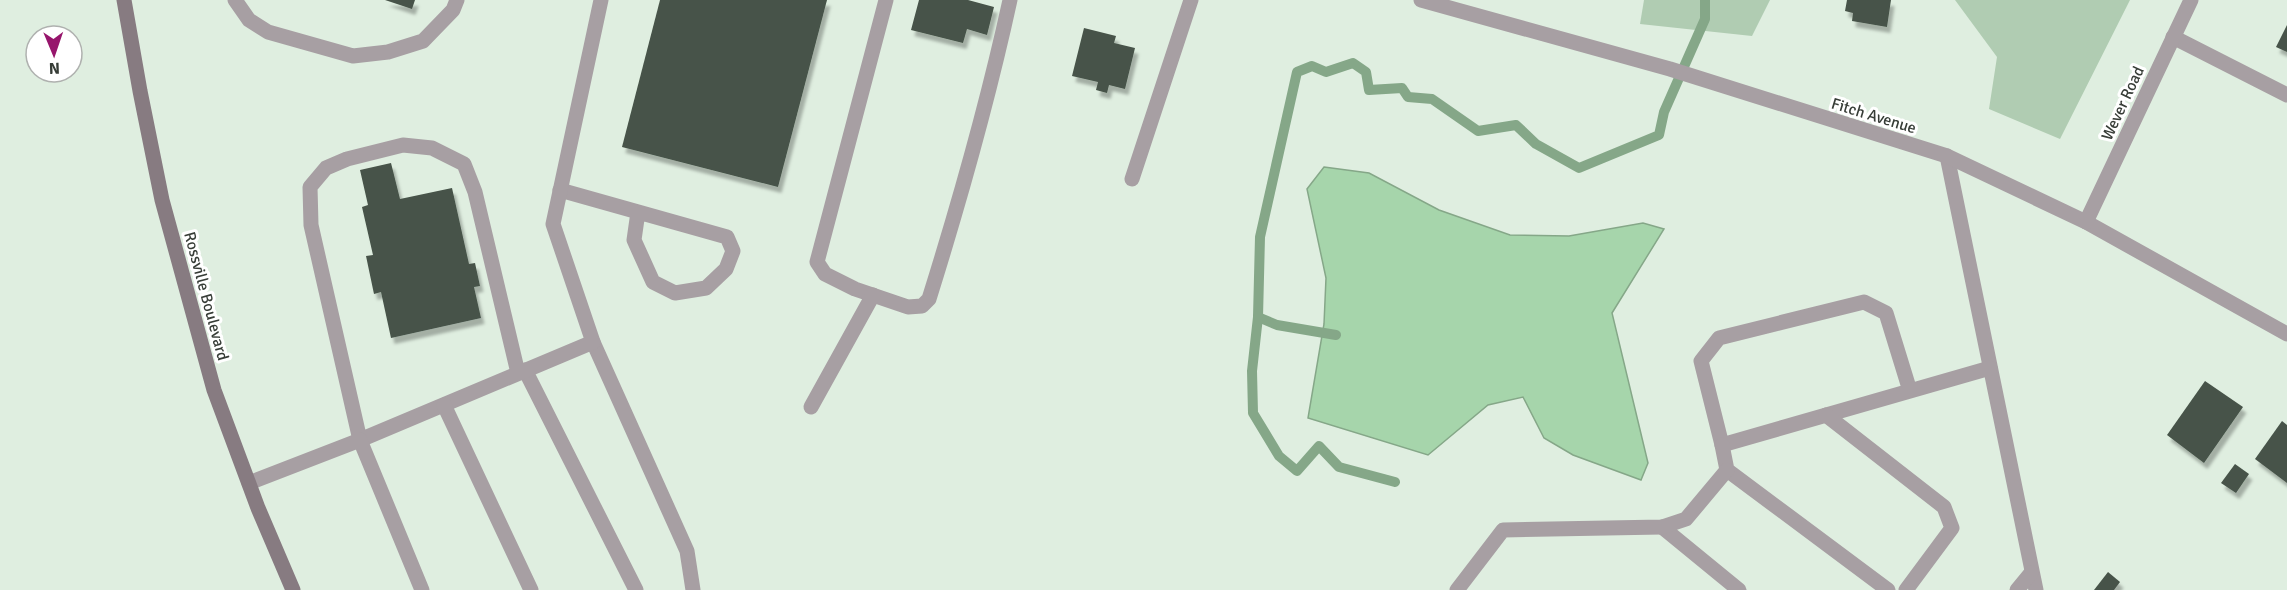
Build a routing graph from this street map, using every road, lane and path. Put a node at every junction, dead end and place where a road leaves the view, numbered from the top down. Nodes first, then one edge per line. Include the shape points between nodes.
1 (124, 0) edge
2 (235, 0) edge
3 (457, 0) edge
4 (601, 0) edge
5 (886, 0) edge
6 (1010, 0) edge
7 (1191, 0) edge
8 (1421, 0) edge
9 (2191, 0) edge
10 (2173, 37) junction
11 (2287, 95) edge
12 (1947, 156) junction
13 (1132, 179) dead end
14 (560, 190) junction
15 (638, 212) junction
16 (2086, 222) junction
17 (873, 295) junction
18 (2287, 334) edge
19 (593, 342) junction
20 (1990, 368) junction
21 (522, 372) junction
22 (1910, 391) junction
23 (444, 405) junction
24 (811, 406) dead end
25 (1826, 415) junction
26 (360, 440) junction
27 (1722, 446) junction
28 (1727, 470) junction
29 (249, 483) junction
30 (1662, 527) junction
31 (2031, 573) junction
32 (294, 590) edge
33 (422, 590) edge
34 (531, 590) edge
35 (636, 590) edge
36 (693, 590) edge
37 (1457, 590) edge
38 (1739, 590) edge
39 (1888, 590) edge
40 (1906, 590) edge
41 (2017, 590) edge
42 (2036, 590) edge

1 - 29 main road, Rossville Boulevard via 162,200 214,390
2 - 3 street via 249,20 268,33 353,56 388,52 423,41 453,10
4 - 14 street
5 - 17 street via 817,262 825,274
6 - 17 street via 958,208 929,299 922,306 908,307
7 - 13 street
8 - 12 street, Fitch Avenue via 1670,69
9 - 10 street, Wever Road
10 - 11 street
10 - 16 street, Wever Road
12 - 16 street, Fitch Avenue
12 - 20 street
14 - 15 street
14 - 19 street via 553,224
15 - 15 street via 634,240 653,282 675,293 695,290 705,288 726,269 733,251 727,237
16 - 18 street, Fitch Avenue
17 - 24 street
19 - 21 street
19 - 36 street via 687,551
20 - 22 street
20 - 31 street
21 - 23 street
21 - 26 street via 475,192 464,164 432,148 403,145 347,159 326,168 310,187 311,225
21 - 35 street
22 - 25 street
22 - 27 street via 1886,313 1864,302 1719,338 1701,361
23 - 26 street
23 - 34 street
25 - 27 street
25 - 40 street via 1944,507 1952,528
26 - 29 street
26 - 33 street
27 - 28 street
28 - 30 street via 1686,519
28 - 39 street
29 - 32 main road, Rossville Boulevard
30 - 37 street via 1503,530
30 - 38 street
31 - 41 street
31 - 42 street

